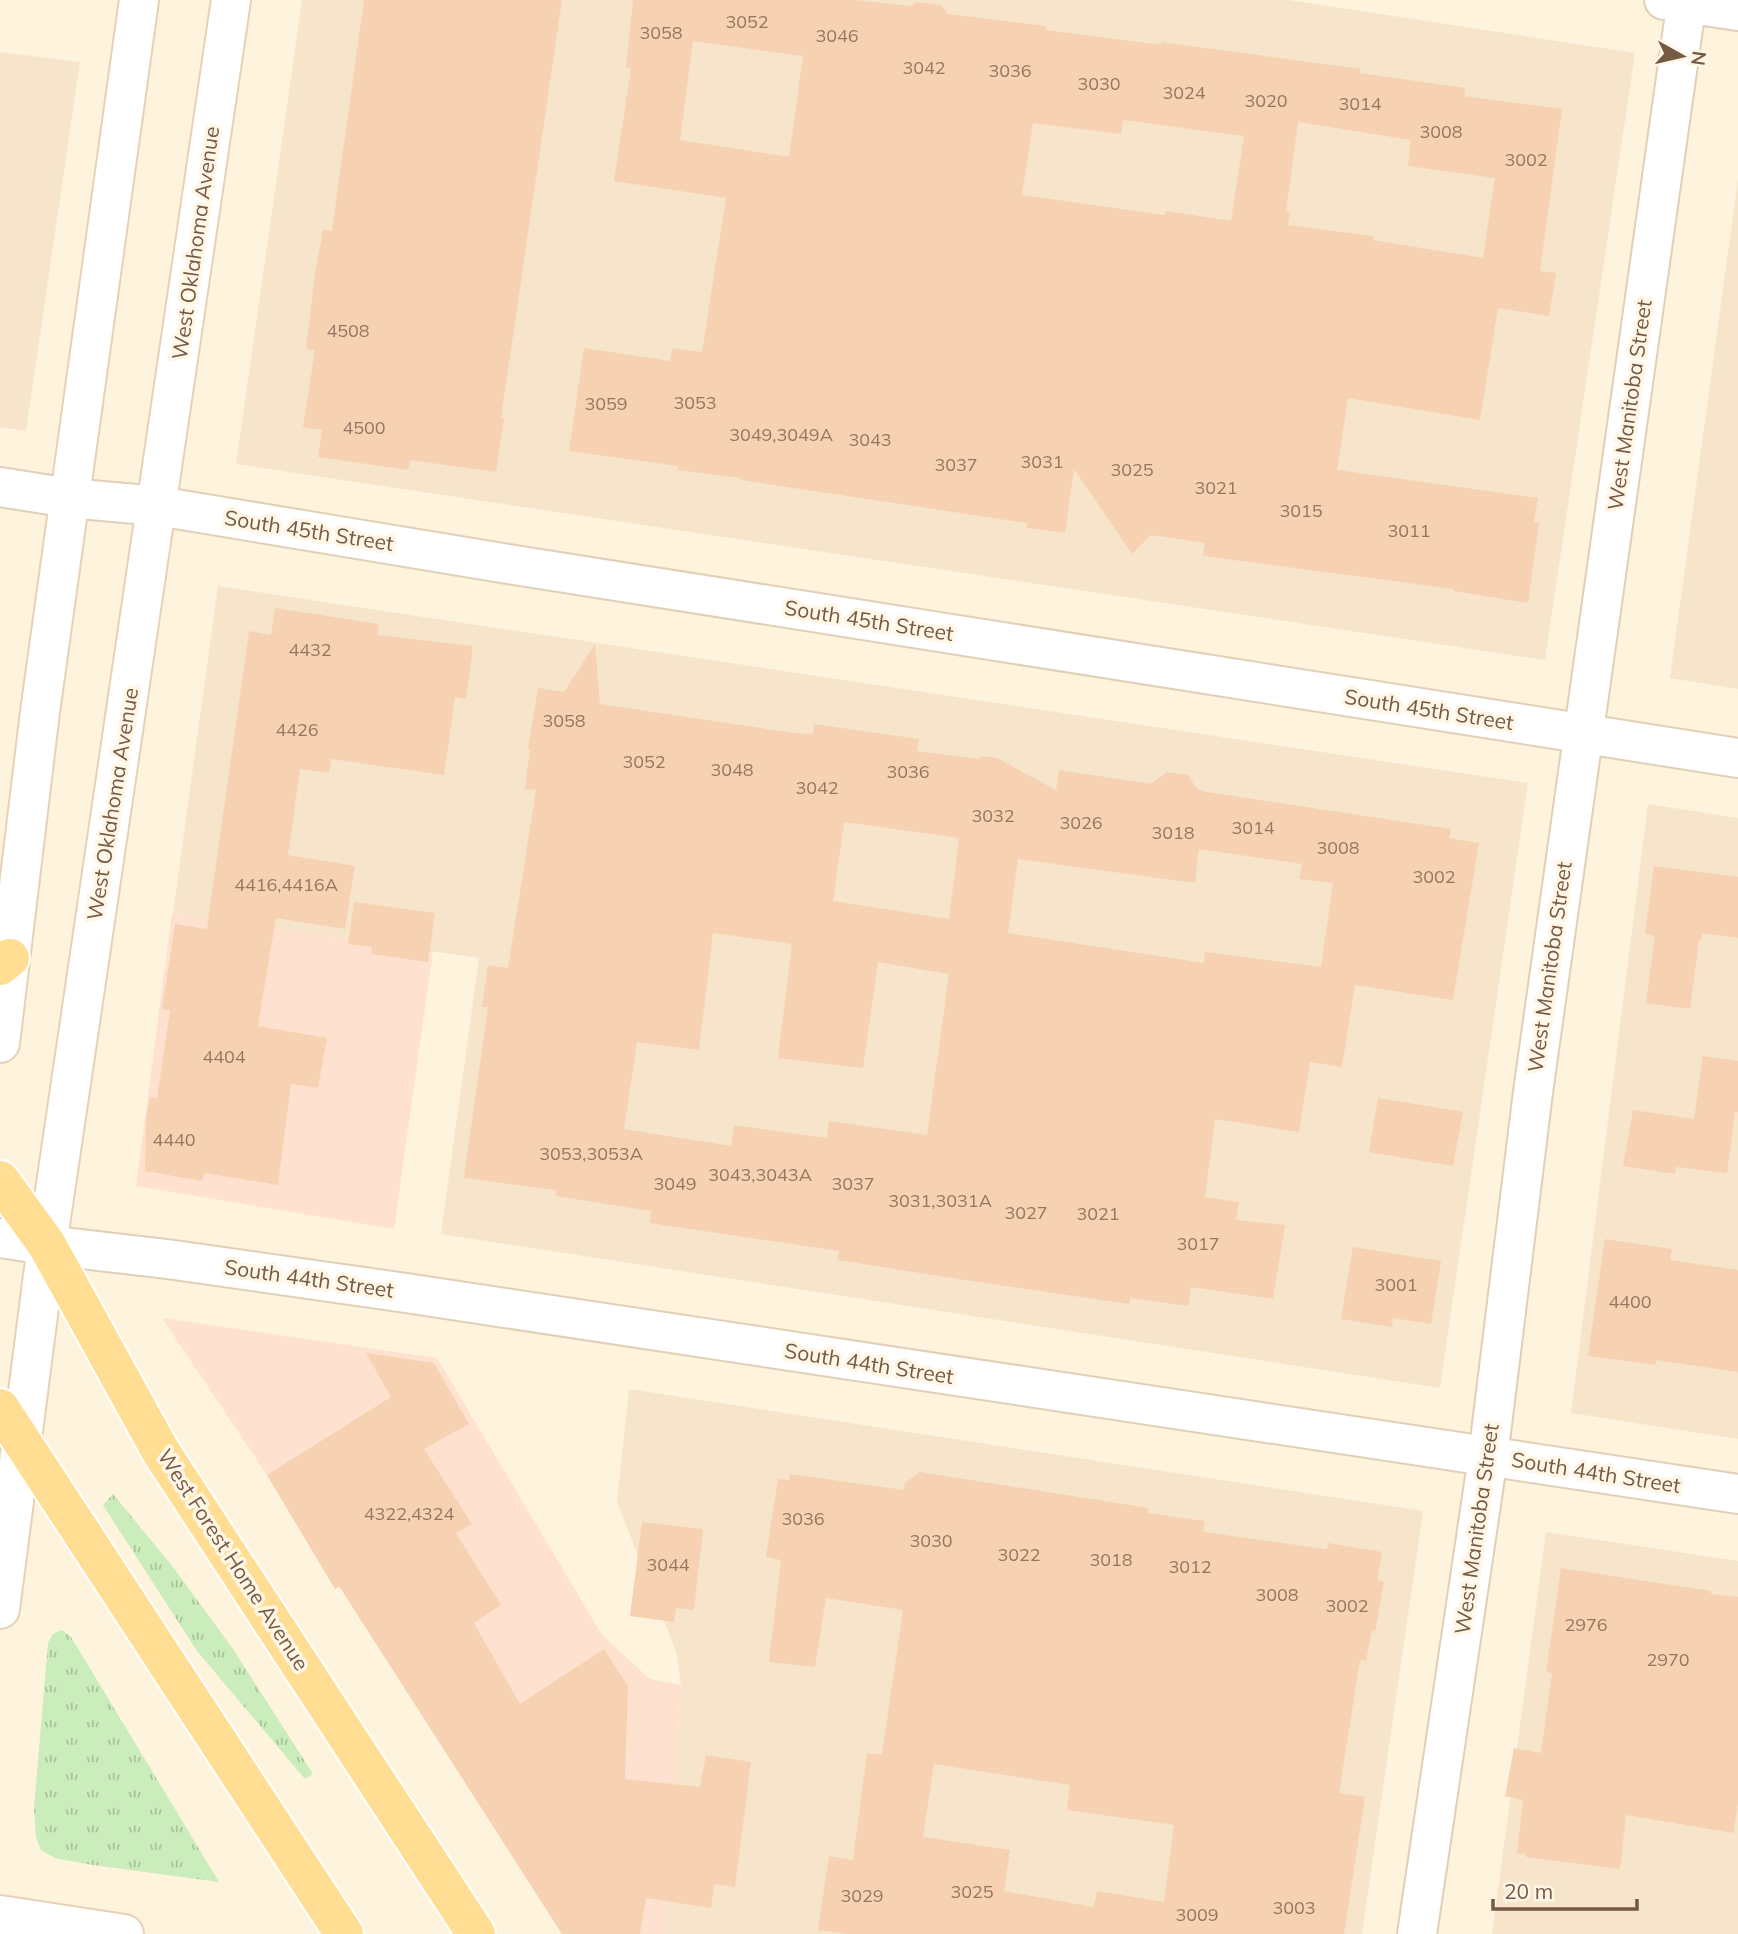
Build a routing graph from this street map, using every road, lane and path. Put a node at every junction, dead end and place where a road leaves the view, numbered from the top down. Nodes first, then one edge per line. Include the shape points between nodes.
1 (139, 0) edge
2 (231, 0) edge
3 (1679, 1) edge
4 (1738, 11) edge
5 (0, 487) edge
6 (69, 498) junction
7 (158, 506) junction
8 (1584, 734) junction
9 (1738, 758) edge
10 (5, 962) edge
11 (0, 1043) edge
12 (0, 1180) edge
13 (0, 1238) edge
14 (47, 1245) junction
15 (0, 1408) edge
16 (22, 1444) junction
17 (1488, 1457) junction
18 (1738, 1494) edge
19 (0, 1609) edge
20 (0, 1915) edge
21 (124, 1934) edge
22 (344, 1934) edge
23 (477, 1934) edge
24 (1417, 1934) edge

1 - 6 street
2 - 7 street, West Oklahoma Avenue
3 - 4 street
3 - 8 street, West Manitoba Street
5 - 6 street, South 45th Street
6 - 7 street, South 45th Street
6 - 10 street
7 - 8 street, South 45th Street
7 - 14 street, West Oklahoma Avenue
8 - 9 street, South 45th Street
8 - 17 street, West Manitoba Street via 1533,1091
10 - 11 street
12 - 14 main road, West Forest Home Avenue
13 - 14 street, South 44th Street
14 - 16 street, West Oklahoma Avenue
14 - 17 street, South 44th Street via 406,1293
14 - 23 main road, West Forest Home Avenue via 161,1452
15 - 16 main road
16 - 19 street, West Oklahoma Avenue
16 - 22 main road
17 - 18 street, South 44th Street
17 - 24 street, West Manitoba Street
20 - 21 street

